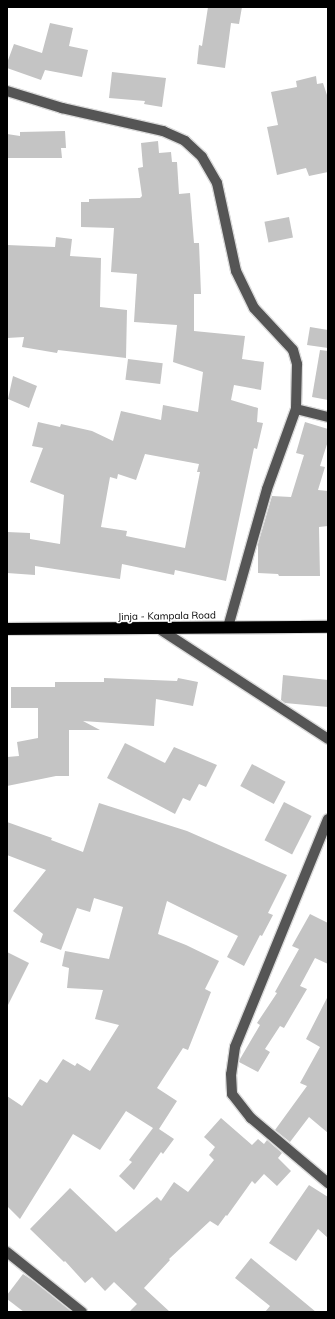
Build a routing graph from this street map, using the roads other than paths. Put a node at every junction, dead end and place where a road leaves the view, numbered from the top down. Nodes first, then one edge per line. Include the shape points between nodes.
1 (7, 91) edge
2 (296, 409) junction
3 (328, 417) edge
4 (228, 627) junction
5 (328, 627) edge
6 (158, 628) junction
7 (7, 629) edge
8 (328, 740) edge
9 (328, 820) edge
10 (328, 1183) edge
11 (7, 1252) edge
12 (82, 1312) edge

1 - 2 street via 62,108 163,131 186,141 202,157 217,183 236,271 254,308 293,350 297,364
2 - 3 street
2 - 4 street via 267,489
4 - 5 highway, Jinja - Kampala Road
4 - 6 highway, Jinja - Kampala Road
6 - 7 highway, Jinja - Kampala Road
6 - 8 street
9 - 10 street via 235,1048 231,1074 232,1094 251,1118
11 - 12 street

